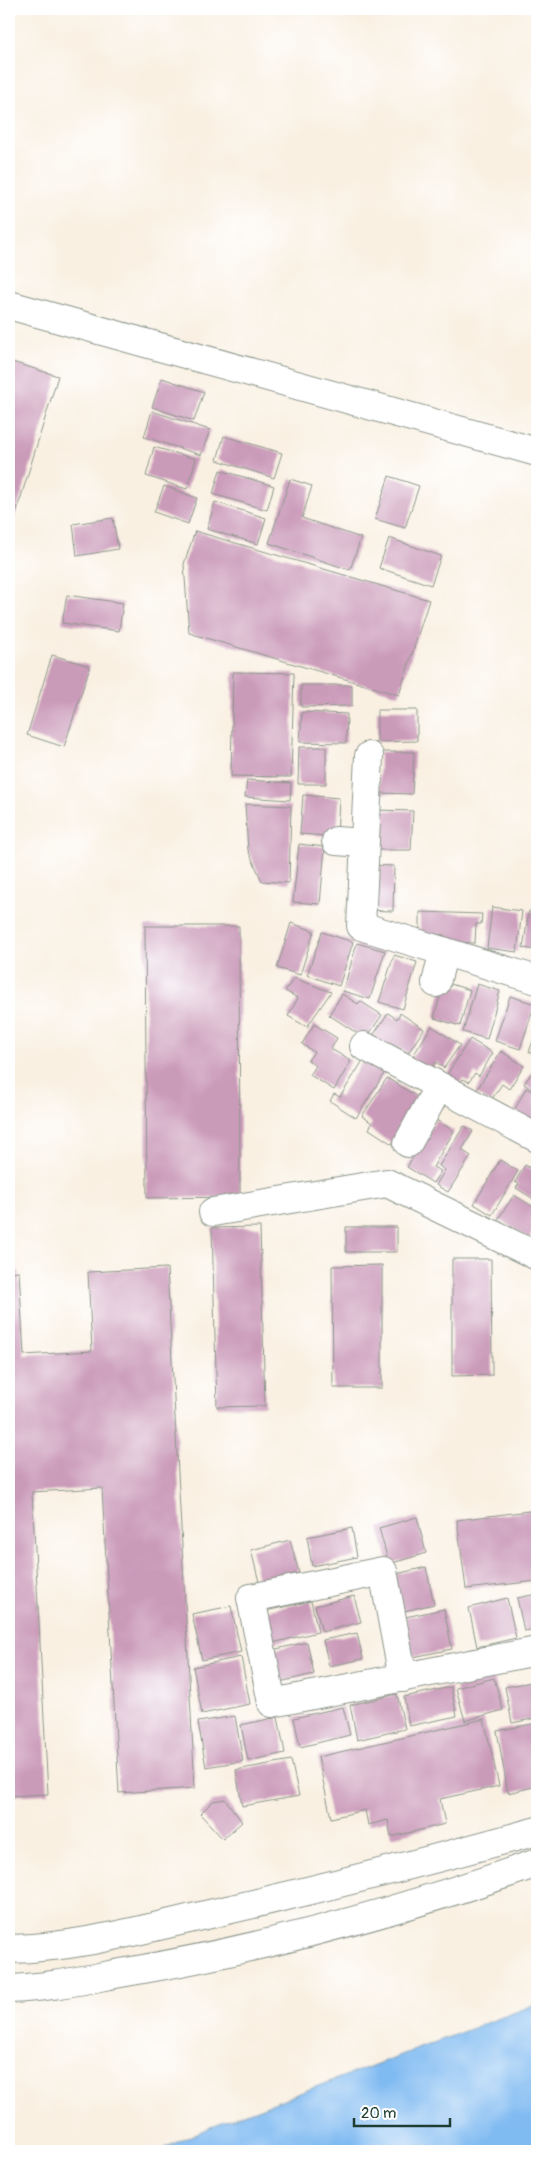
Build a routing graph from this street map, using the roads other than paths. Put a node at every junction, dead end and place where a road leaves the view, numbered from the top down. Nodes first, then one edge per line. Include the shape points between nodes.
1 (9, 305) edge
2 (537, 452) edge
3 (369, 756) dead end
4 (336, 841) dead end
5 (364, 843) junction
6 (444, 951) junction
7 (537, 980) edge
8 (436, 983) dead end
9 (364, 1046) dead end
10 (439, 1086) junction
11 (537, 1138) edge
12 (408, 1143) dead end
13 (213, 1212) dead end
14 (537, 1256) edge
15 (537, 1651) edge
16 (403, 1678) junction
17 (537, 1831) edge
18 (537, 1863) edge
19 (9, 1949) edge
20 (9, 1989) edge

1 - 2 street
3 - 5 street
4 - 5 street
5 - 6 street via 361,926
6 - 7 street
6 - 8 street
9 - 10 street
10 - 11 street
10 - 12 street
13 - 14 street via 387,1183
15 - 16 street
16 - 16 street via 272,1703 251,1598 383,1571
17 - 19 street via 288,1896 115,1936 41,1948
18 - 20 street via 297,1936 161,1966

